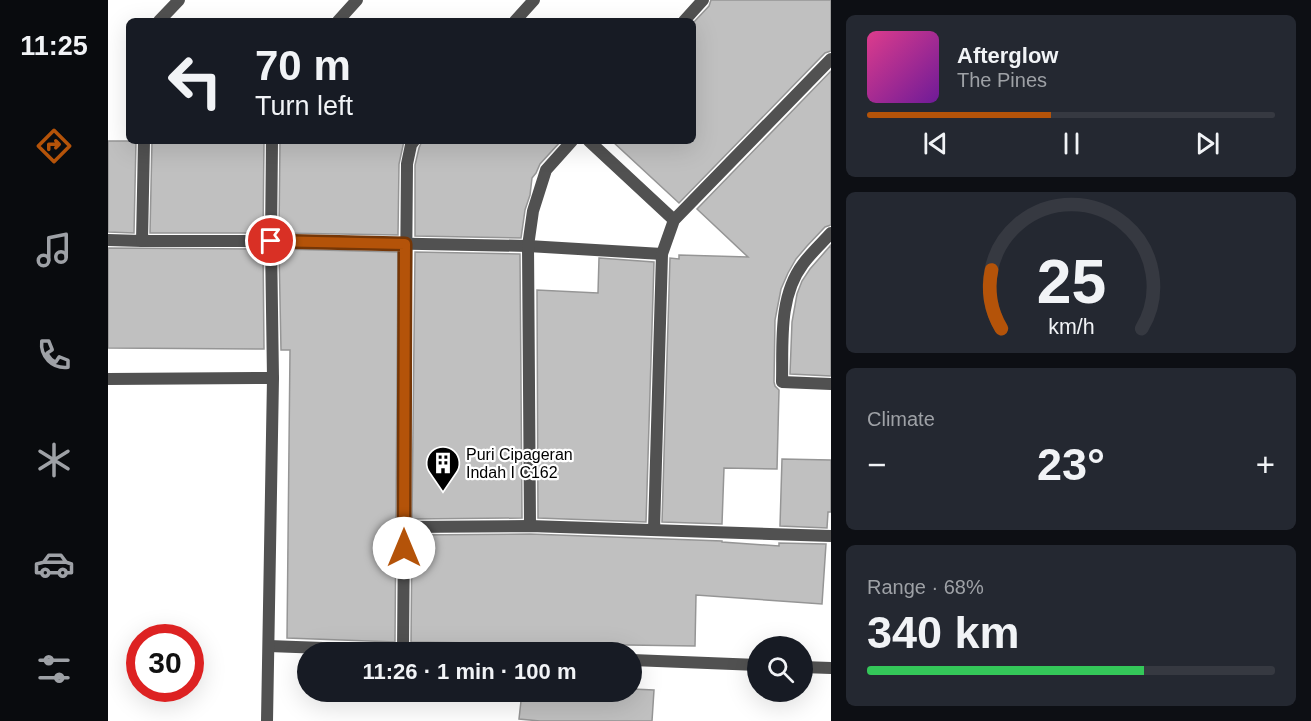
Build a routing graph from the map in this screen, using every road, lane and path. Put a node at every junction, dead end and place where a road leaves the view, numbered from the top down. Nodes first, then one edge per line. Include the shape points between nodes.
1 (179, 0) edge
2 (338, 0) edge
3 (534, 0) edge
4 (703, 0) edge
5 (353, 5) edge
6 (162, 18) edge
7 (341, 18) edge
8 (518, 18) edge
9 (687, 18) edge
10 (831, 59) edge
11 (144, 144) edge
12 (272, 144) edge
13 (412, 144) edge
14 (569, 144) edge
15 (592, 144) edge
16 (674, 220) junction
17 (831, 233) edge
18 (108, 240) edge
19 (141, 241) junction
20 (271, 241) junction
21 (405, 244) junction
22 (528, 246) junction
23 (662, 254) junction
24 (273, 378) junction
25 (108, 379) edge
26 (831, 384) edge
27 (530, 526) junction
28 (404, 527) junction
29 (654, 530) junction
30 (831, 537) edge
31 (403, 642) edge
32 (269, 646) junction
33 (297, 647) edge
34 (642, 660) edge
35 (747, 665) edge
36 (813, 667) edge
37 (831, 668) edge
38 (267, 721) edge

1 - 6 street
2 - 5 street
3 - 8 street
4 - 9 street
5 - 7 street
10 - 16 street
11 - 19 street
12 - 20 street
13 - 21 street via 406,164
14 - 22 street via 546,170 533,211
15 - 16 street
16 - 23 street
17 - 26 street via 801,265 791,285 784,315 782,382
18 - 19 street
19 - 20 street
20 - 21 street
20 - 24 street
21 - 22 street
21 - 28 street
22 - 23 street
22 - 27 street
23 - 29 street
24 - 25 street
24 - 32 street
27 - 28 street
27 - 29 street
28 - 31 street
29 - 30 street
32 - 33 street
32 - 38 street
34 - 35 street
36 - 37 street

